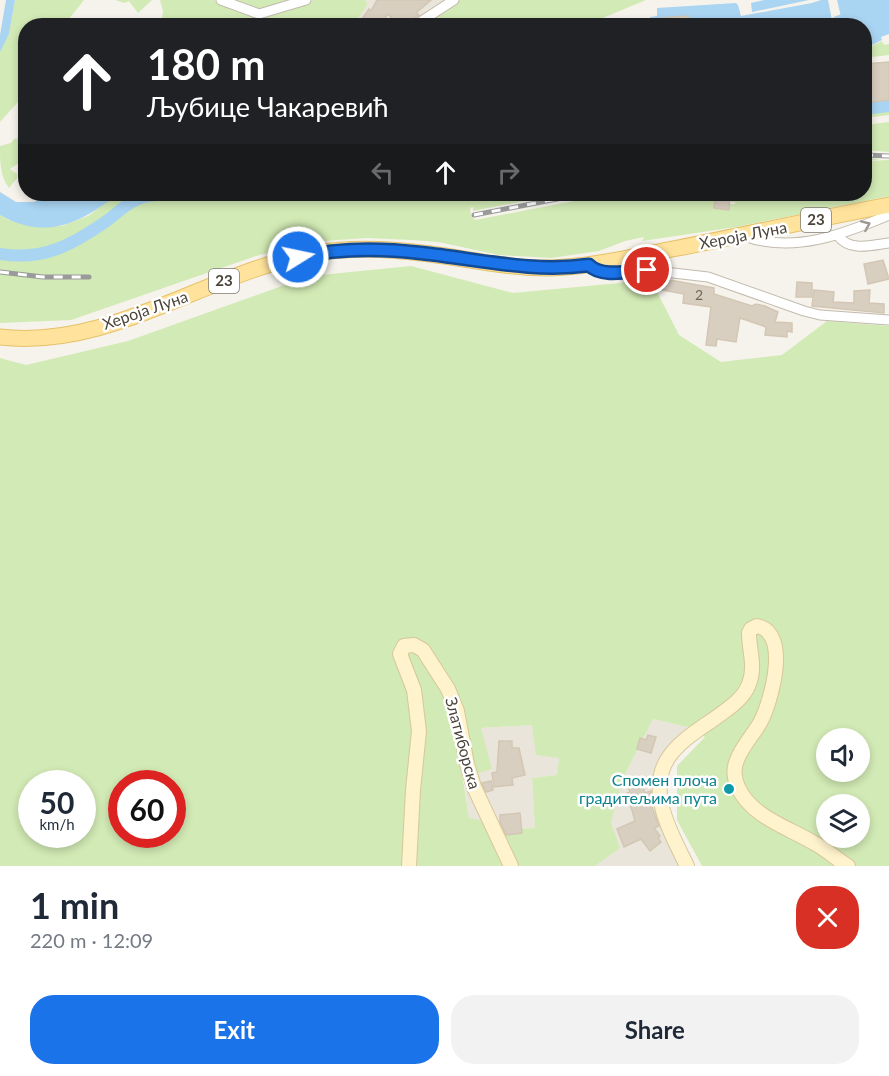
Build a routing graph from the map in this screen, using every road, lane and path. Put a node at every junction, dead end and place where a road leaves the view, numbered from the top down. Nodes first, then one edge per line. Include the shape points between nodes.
1 (221, 0) edge
2 (306, 0) edge
3 (454, 0) edge
4 (426, 18) edge
5 (889, 205) edge
6 (889, 215) edge
7 (742, 236) junction
8 (838, 236) junction
9 (889, 243) edge
10 (589, 265) junction
11 (889, 320) edge
12 (0, 337) edge
13 (409, 866) edge
14 (511, 866) edge
15 (687, 866) edge
16 (848, 866) edge

1 - 2 street via 260,14
3 - 4 street
5 - 7 main road, Хероја Луна / 23
8 -> 6 street
7 - 8 street via 796,242
7 - 10 main road, Хероја Луна / 23
8 - 9 street via 853,246
10 - 11 street via 605,272 647,270 708,277 820,315
10 - 12 main road, Хероја Луна / 23 via 532,268 411,252 330,251 269,264 89,329 28,339
13 - 14 street, Златиборска via 419,731 414,690 400,654 404,646 411,644 428,656 448,689 474,786
15 - 16 street via 666,821 660,777 675,749 745,691 753,667 749,633 758,626 773,639 776,667 767,708 736,762 738,788 751,805 775,823

